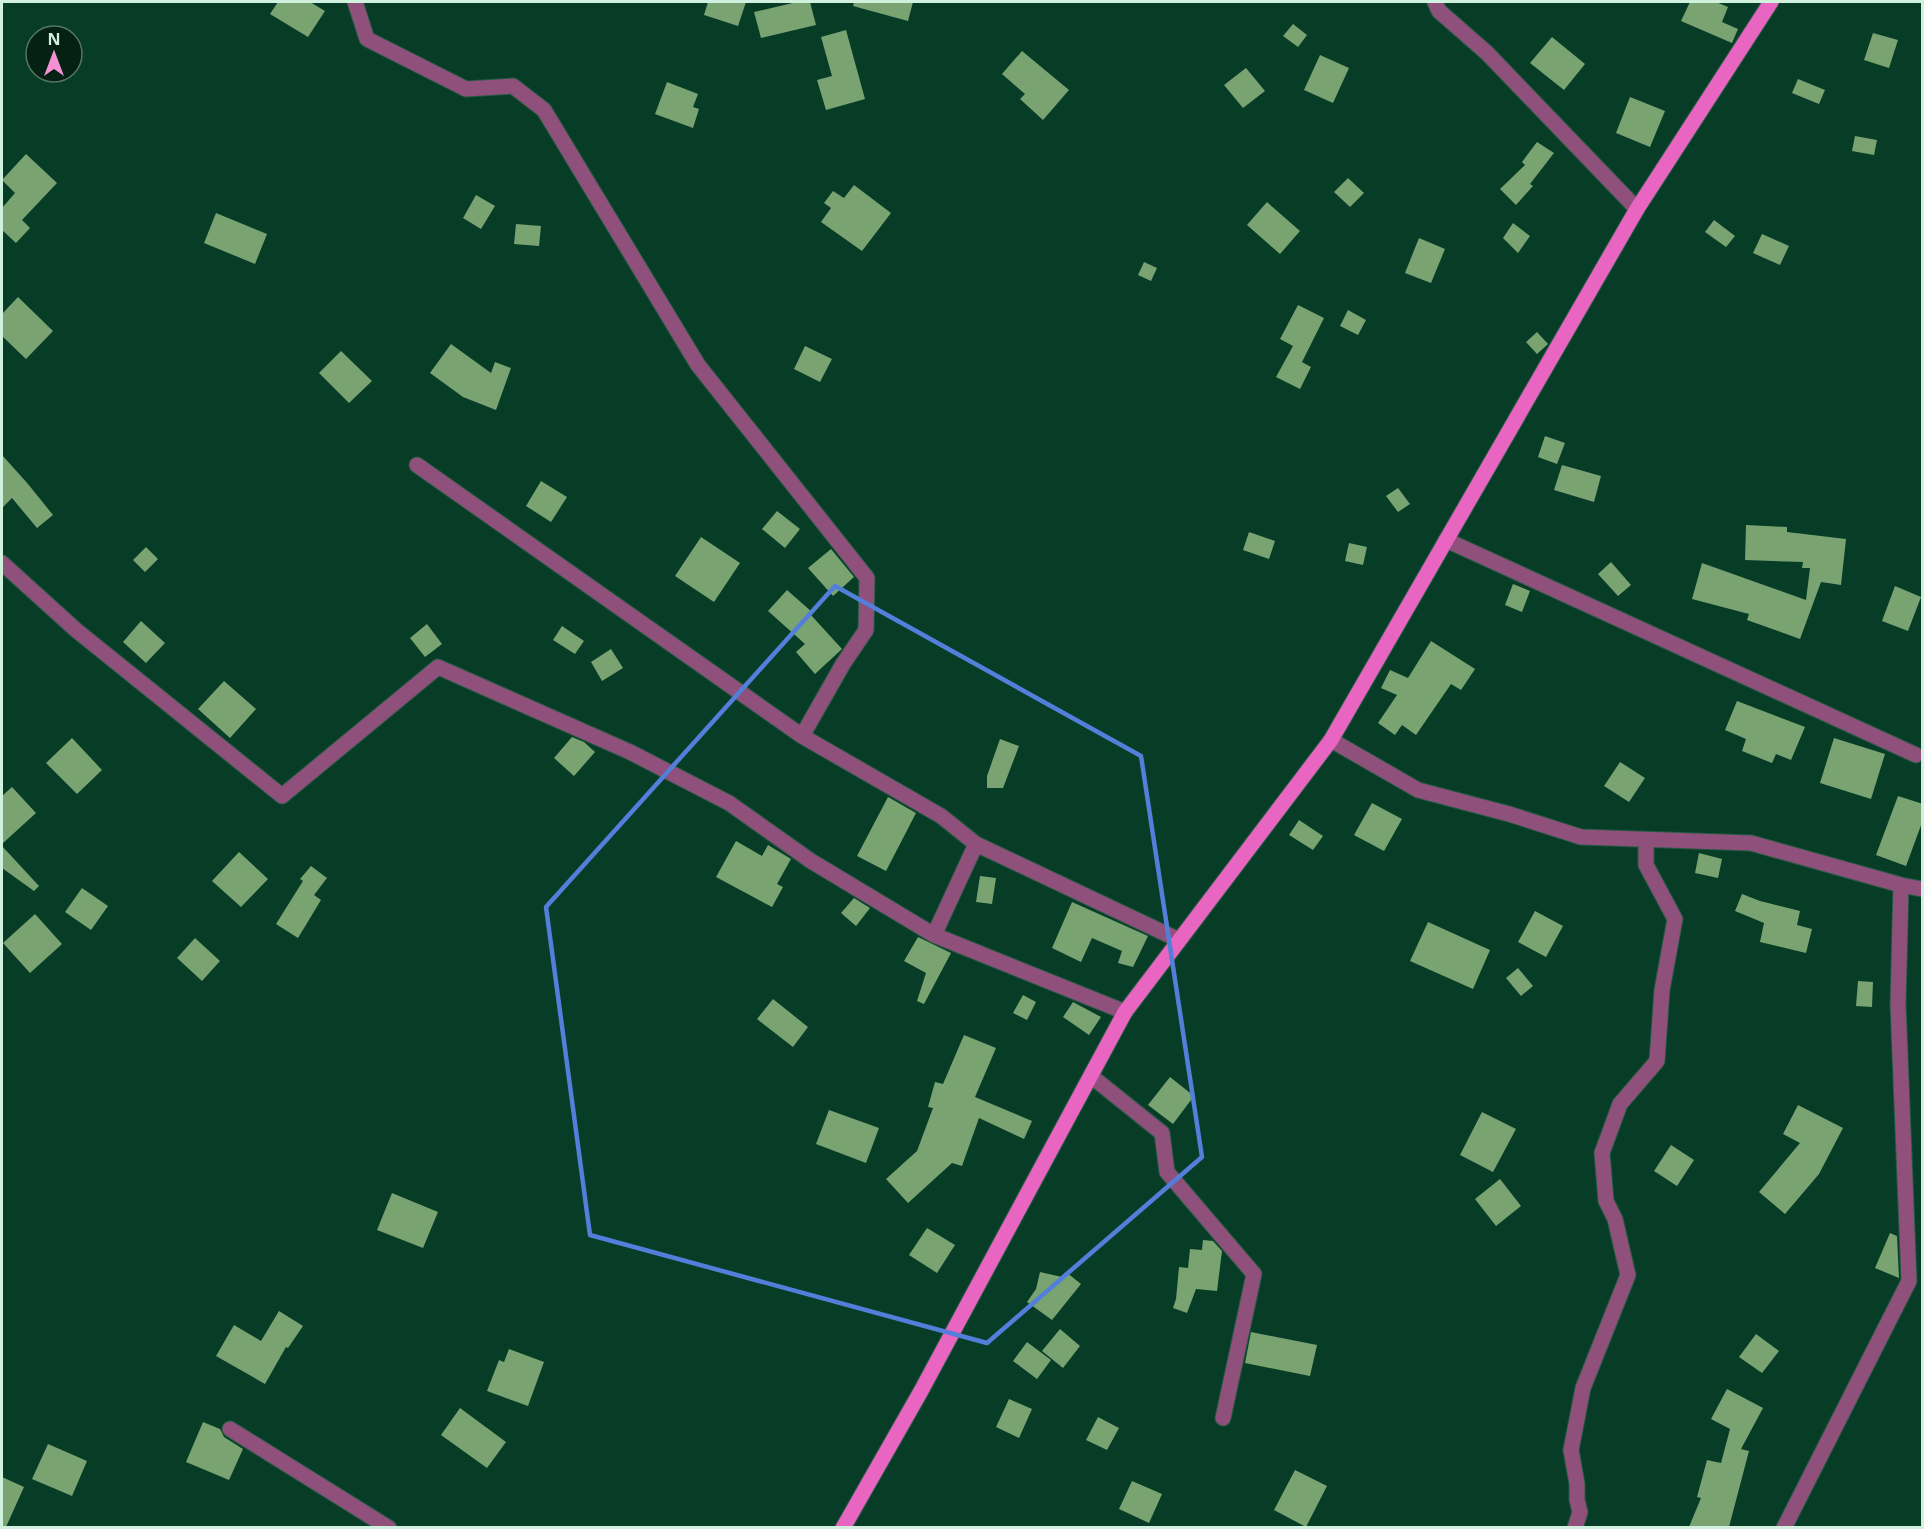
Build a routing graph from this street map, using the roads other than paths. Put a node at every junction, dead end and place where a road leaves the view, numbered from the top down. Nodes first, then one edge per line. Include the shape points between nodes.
1 (355, 2) edge
2 (1435, 2) edge
3 (1771, 2) edge
4 (1637, 209) junction
5 (417, 465) dead end
6 (1446, 540) junction
7 (2, 563) edge
8 (802, 736) junction
9 (1331, 740) junction
10 (1916, 755) dead end
11 (1646, 840) junction
12 (976, 844) junction
13 (1901, 885) junction
14 (1923, 889) edge
15 (934, 935) junction
16 (1179, 940) junction
17 (1125, 1012) junction
18 (1091, 1076) junction
19 (1223, 1418) dead end
20 (230, 1429) dead end
21 (389, 1527) edge
22 (843, 1527) edge
23 (1575, 1527) edge
24 (1784, 1527) edge

1 - 8 street via 367,39 466,89 513,86 544,110 698,365 867,578 866,630
2 - 4 street
3 - 4 main road
4 - 6 main road
5 - 8 street
6 - 9 main road
6 - 10 street
7 - 15 street via 76,630 282,796 438,667 630,752 729,803 811,861
8 - 12 street via 941,816
9 - 11 street via 1418,790 1581,837
9 - 16 main road
11 - 13 street via 1751,843
11 - 23 street via 1646,865 1675,919 1662,990 1657,1061 1620,1104 1602,1153 1606,1201 1615,1219 1628,1275 1582,1388 1571,1450 1580,1512
12 - 15 street
12 - 16 street
13 - 14 street
13 - 24 street via 1898,1004 1909,1281
15 - 17 street
16 - 17 main road
17 - 18 main road
18 - 19 street via 1162,1133 1167,1172 1254,1274
18 - 22 main road
20 - 21 street

